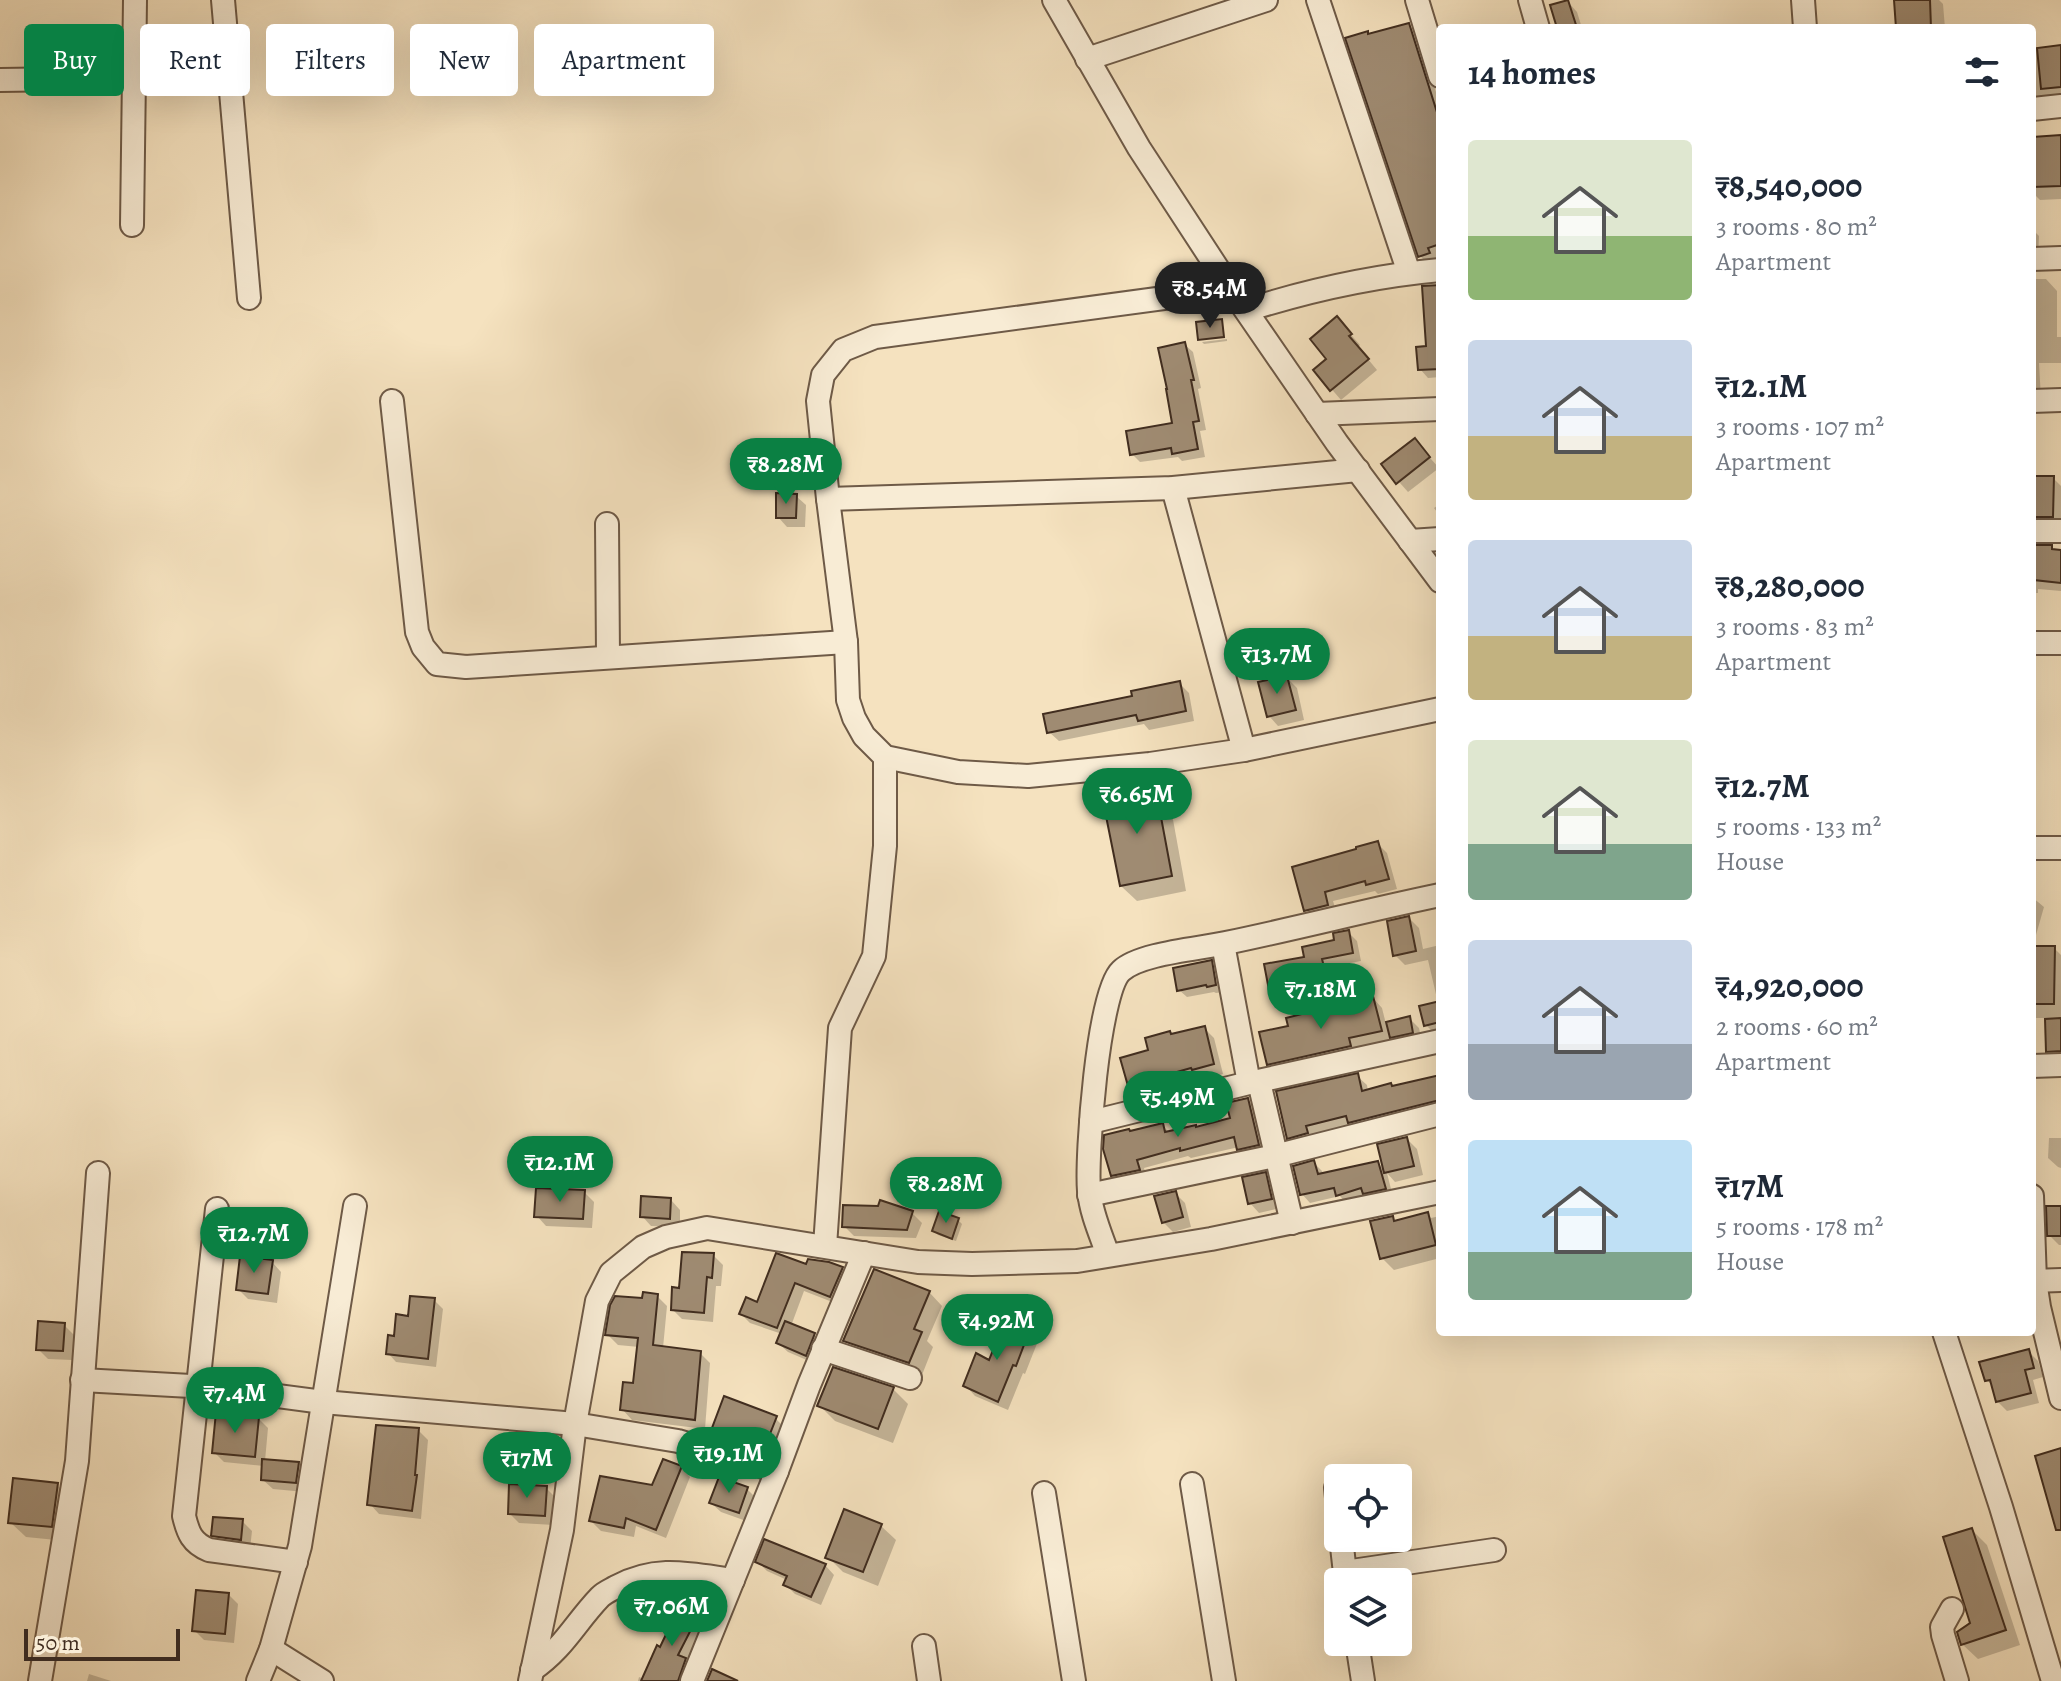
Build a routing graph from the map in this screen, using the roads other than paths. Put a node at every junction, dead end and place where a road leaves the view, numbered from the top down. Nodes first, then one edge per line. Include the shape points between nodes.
1 (135, 0) edge
2 (223, 0) edge
3 (1054, 0) edge
4 (1266, 0) edge
5 (1318, 0) edge
6 (1417, 0) edge
7 (1530, 0) edge
8 (1803, 0) edge
9 (1537, 24) edge
10 (1805, 24) edge
11 (1087, 59) junction
12 (1436, 63) edge
13 (136, 78) junction
14 (0, 80) edge
15 (2061, 106) edge
16 (2036, 109) edge
17 (132, 225) dead end
18 (2061, 258) edge
19 (2036, 259) edge
20 (1436, 270) edge
21 (1409, 273) junction
22 (1231, 289) junction
23 (249, 298) dead end
24 (1247, 310) junction
25 (2061, 400) edge
26 (392, 401) dead end
27 (2036, 401) edge
28 (1436, 409) edge
29 (1317, 414) junction
30 (1358, 470) junction
31 (1173, 488) junction
32 (828, 499) junction
33 (607, 524) dead end
34 (2036, 531) edge
35 (2061, 531) edge
36 (1436, 539) edge
37 (1410, 541) junction
38 (1436, 576) edge
39 (846, 642) junction
40 (2036, 643) edge
41 (2061, 643) edge
42 (608, 656) junction
43 (1436, 710) edge
44 (1244, 750) junction
45 (885, 757) junction
46 (2036, 848) edge
47 (2061, 848) edge
48 (1436, 896) edge
49 (1223, 944) junction
50 (1436, 1042) edge
51 (2061, 1065) edge
52 (2036, 1066) edge
53 (1254, 1082) junction
54 (1436, 1115) edge
55 (1091, 1122) junction
56 (1275, 1156) junction
57 (98, 1173) dead end
58 (1436, 1193) edge
59 (1089, 1195) junction
60 (355, 1206) dead end
61 (217, 1209) dead end
62 (1292, 1223) junction
63 (825, 1246) junction
64 (864, 1253) junction
65 (1108, 1255) junction
66 (2061, 1280) edge
67 (2036, 1281) edge
68 (2036, 1296) edge
69 (1945, 1336) edge
70 (823, 1349) junction
71 (910, 1378) dead end
72 (82, 1380) junction
73 (198, 1386) junction
74 (2061, 1398) edge
75 (323, 1402) junction
76 (575, 1424) junction
77 (777, 1471) junction
78 (1192, 1484) dead end
79 (1044, 1493) dead end
80 (1494, 1550) dead end
81 (296, 1562) junction
82 (1395, 1568) edge
83 (733, 1580) junction
84 (1952, 1609) dead end
85 (924, 1646) dead end
86 (271, 1649) junction
87 (1359, 1656) edge
88 (2055, 1673) edge
89 (531, 1676) edge
90 (40, 1681) edge
91 (258, 1681) edge
92 (322, 1681) edge
93 (692, 1681) edge
94 (929, 1681) edge
95 (1074, 1681) edge
96 (1224, 1681) edge
97 (1363, 1681) edge
98 (1957, 1681) edge

1 - 13 street
2 - 23 street
3 - 11 street
4 - 11 street
5 - 21 street
6 - 12 street
7 - 9 street
8 - 10 street
11 - 22 street
13 - 14 street
13 - 17 street
15 - 16 street
18 - 19 street
20 - 21 street
21 - 24 street via 1329,287
22 - 24 street
22 - 32 street via 875,337 843,350 823,375 818,401
24 - 29 street
25 - 27 street
26 - 42 street via 417,632 437,664 466,667
28 - 29 street
29 - 30 street
30 - 31 street
30 - 37 street
31 - 32 street
31 - 44 street
32 - 39 street
33 - 42 street
34 - 35 street
36 - 37 street
37 - 38 street
39 - 42 street
39 - 45 street via 848,700 854,718
40 - 41 street
43 - 44 street
44 - 45 street via 1028,776 958,772
45 - 63 street via 885,846 874,956 840,1028
46 - 47 street
48 - 49 street
49 - 53 street
49 - 55 street via 1144,959 1119,972 1105,1008
50 - 53 street
51 - 52 street
53 - 55 street
53 - 56 street
54 - 56 street
55 - 59 street
56 - 59 street
56 - 62 street
57 - 72 street
58 - 62 street
59 - 65 street
60 - 75 street
61 - 73 street
62 - 65 street
63 - 64 street
63 - 76 street via 707,1228 643,1247 611,1273 597,1301
64 - 65 street via 972,1264
64 - 70 street
66 - 67 street
68 - 74 street
69 - 88 street
70 - 71 street
70 - 77 street
72 - 73 street
72 - 90 street via 77,1461
73 - 75 street
73 - 81 street via 184,1516 191,1539 209,1550
75 - 76 street
75 - 81 street
76 - 77 street via 678,1441
76 - 89 street via 562,1530
77 - 83 street
78 - 96 street
79 - 95 street
80 - 82 street
81 - 86 street
83 - 89 street via 669,1572 631,1578 602,1594
83 - 93 street
84 - 98 street via 1942,1627
85 - 94 street
86 - 91 street
86 - 92 street
87 - 97 street

